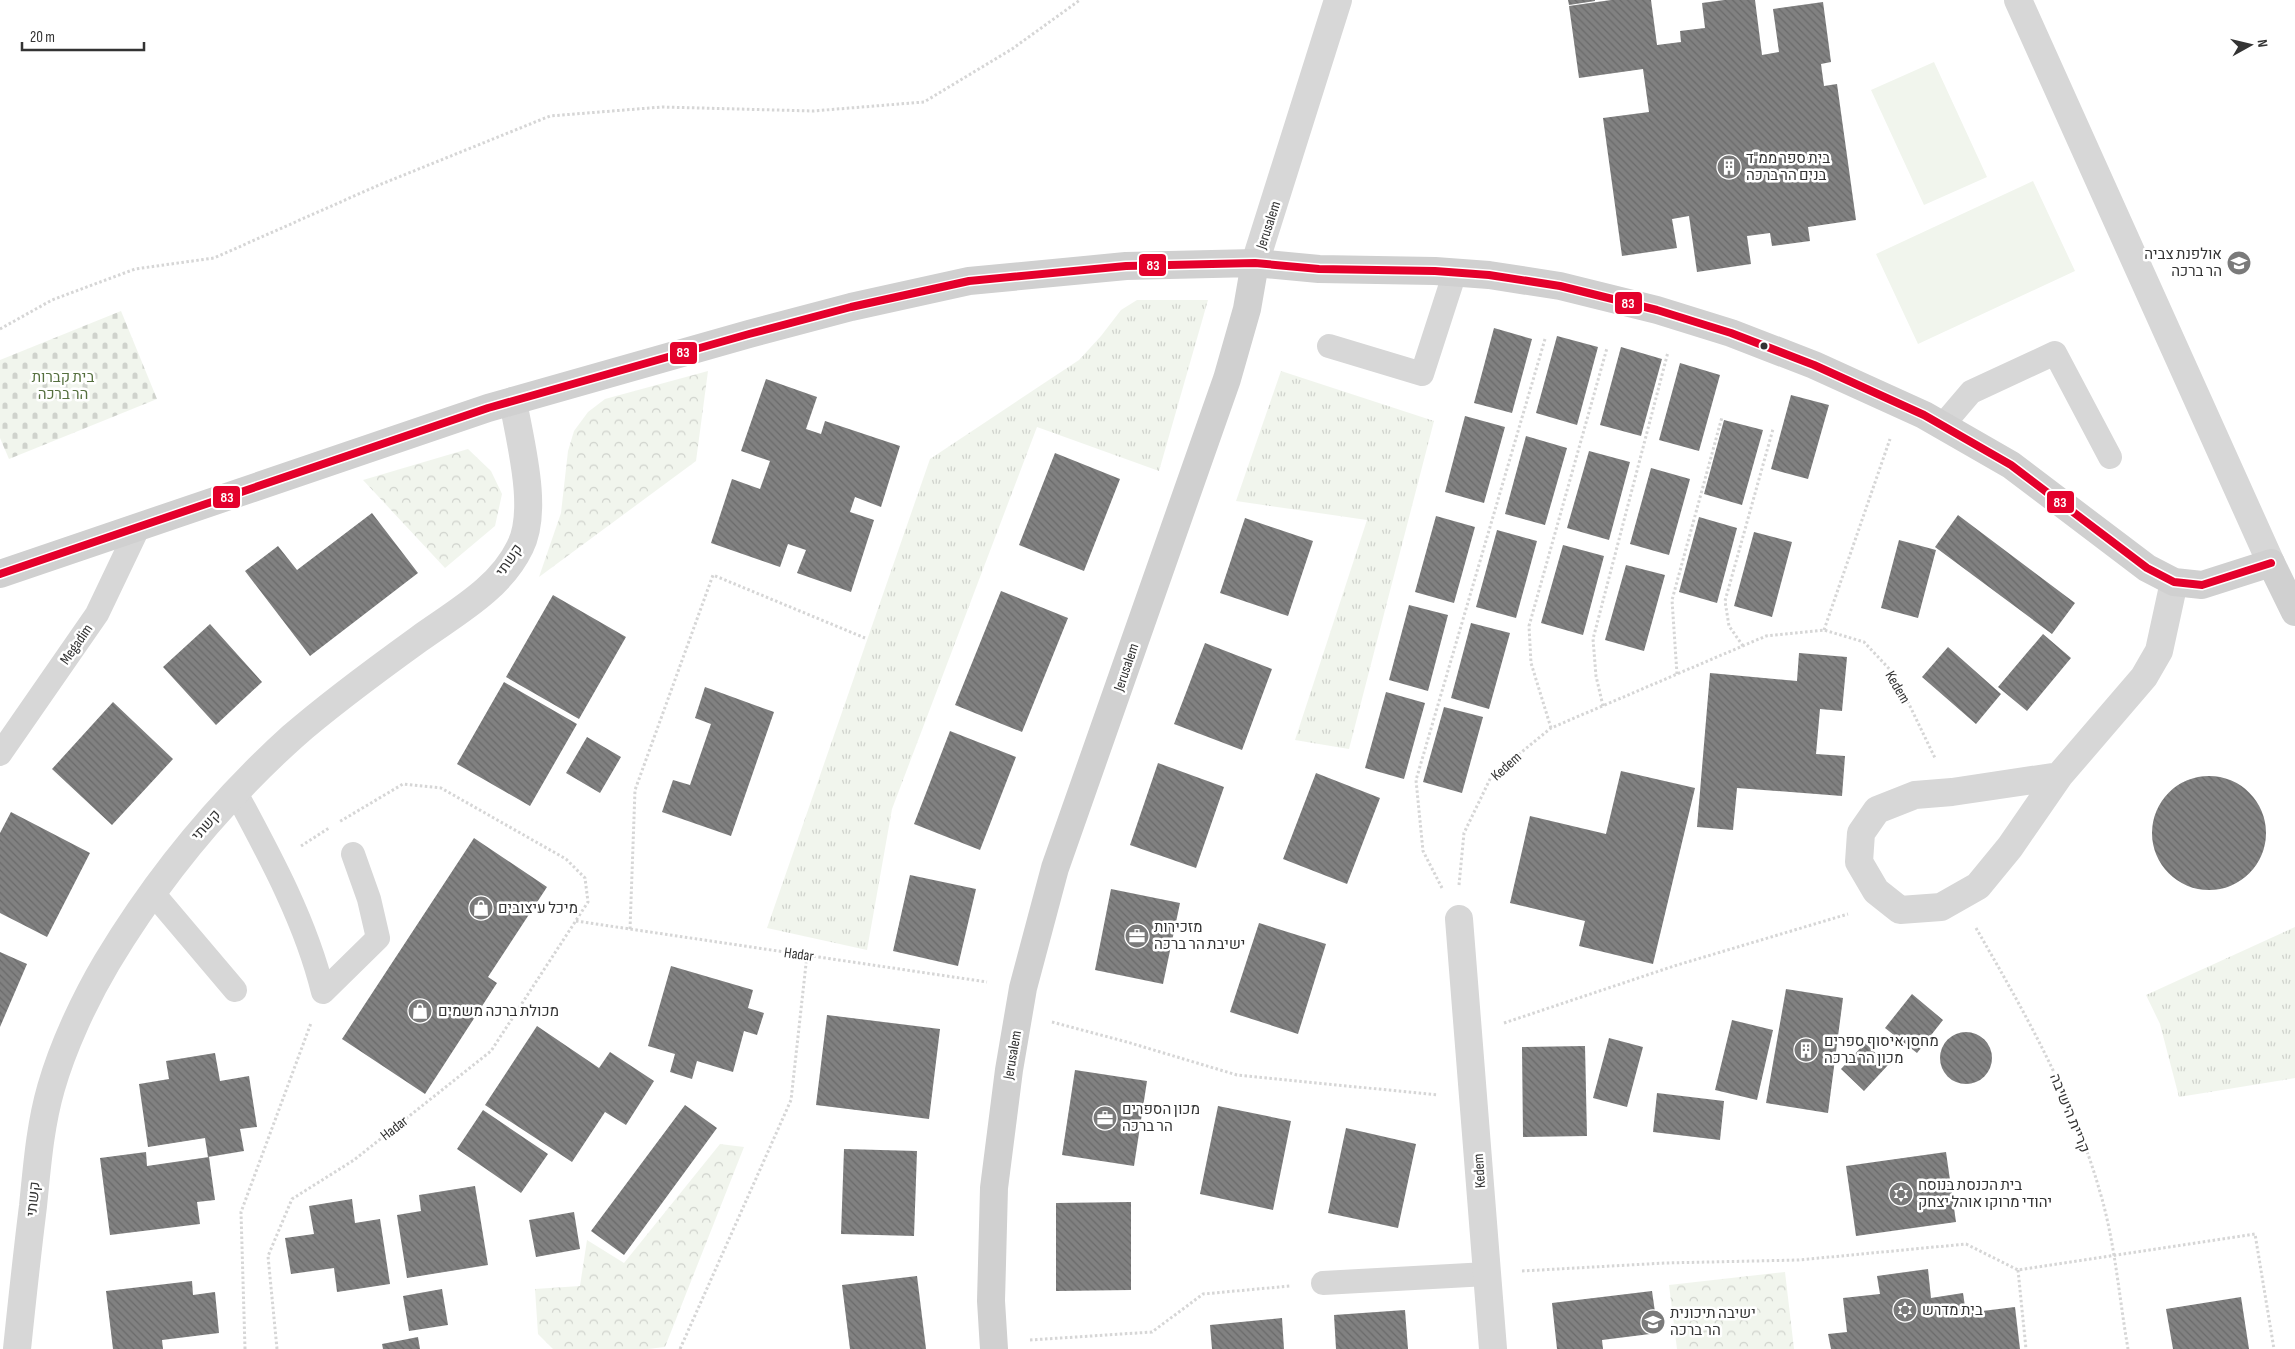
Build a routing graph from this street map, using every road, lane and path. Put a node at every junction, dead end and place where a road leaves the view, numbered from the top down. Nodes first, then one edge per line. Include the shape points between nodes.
1 (1080, 0) edge
2 (1338, 0) edge
3 (2018, 0) edge
4 (1255, 263) junction
5 (1455, 272) junction
6 (0, 329) edge
7 (1545, 340) dead end
8 (1329, 346) dead end
9 (1607, 348) dead end
10 (1668, 352) dead end
11 (513, 401) junction
12 (1902, 405) junction
13 (1722, 417) dead end
14 (1942, 426) junction
15 (1773, 429) dead end
16 (2110, 457) dead end
17 (139, 526) junction
18 (2271, 563) junction
19 (0, 574) edge
20 (2174, 582) junction
21 (2295, 612) edge
22 (1824, 630) junction
23 (865, 638) dead end
24 (1744, 646) junction
25 (1676, 674) junction
26 (1603, 706) junction
27 (1550, 728) junction
28 (0, 754) edge
29 (2059, 776) junction
30 (1952, 792) junction
31 (236, 793) junction
32 (353, 854) dead end
33 (273, 864) junction
34 (152, 892) junction
35 (1958, 897) junction
36 (1890, 902) junction
37 (1459, 919) junction
38 (576, 921) junction
39 (630, 929) junction
40 (807, 955) junction
41 (235, 990) dead end
42 (322, 992) junction
43 (1021, 1001) junction
44 (1468, 1034) junction
45 (1473, 1098) junction
46 (2112, 1254) junction
47 (2018, 1270) junction
48 (1487, 1274) junction
49 (1323, 1283) joint
50 (994, 1345) edge
51 (17, 1349) edge
52 (245, 1349) edge
53 (278, 1349) edge
54 (680, 1349) edge
55 (1493, 1349) edge
56 (2026, 1349) edge
57 (2128, 1349) edge
58 (2274, 1349) edge

1 - 6 path via 1012,49 924,102 813,111 662,107 550,116 379,185 214,258 135,269 52,300
2 - 4 street, Jerusalem
3 - 18 street
4 - 5 street via 1319,269
4 - 11 street via 1126,266 969,281 851,307
4 - 43 street, Jerusalem via 1247,309 1227,380 1055,868
5 - 8 lane via 1422,374
5 - 12 street via 1560,286 1657,310 1731,333 1814,365
7 - 37 path via 1416,780 1423,851
9 - 27 path via 1529,626 1531,663
10 - 26 path via 1593,639
11 - 17 street
11 - 31 street, קשתי via 529,505 527,528 520,548 507,567 489,588 372,673 293,737
12 - 14 street
12 - 22 path
13 - 25 path via 1672,600
14 - 16 lane via 1971,392 2055,353
14 - 20 street via 2011,465 2147,568
15 - 24 path via 1726,602 1729,626
17 - 19 street
17 - 28 lane, Megadim via 97,614
18 - 20 street via 2202,586
18 - 21 street
20 - 29 street via 2158,651 2144,677
22 - 24 path, Kedem via 1766,636
22 - 30 path, Kedem via 1864,642 1895,675
23 - 39 path via 713,575 635,790
24 - 25 path, Kedem
25 - 26 path, Kedem
26 - 27 path, Kedem
27 - 37 path, Kedem via 1491,777 1464,832
29 - 30 street
29 - 35 street via 2010,847 1978,886
30 - 36 street via 1915,795 1877,810 1861,834 1859,862 1876,891
31 - 33 lane
31 - 34 street, קשתי via 210,817
32 - 42 lane via 378,938
33 - 38 path, Hadar via 403,784 440,788 566,859 585,878 588,902
33 - 42 lane via 316,963
34 - 41 lane
34 - 51 street, קשתי via 106,964 68,1040 51,1088 38,1149
35 - 36 street via 1932,908 1900,910
35 - 46 path, קריית הישיבה via 2029,1020 2069,1103 2100,1193
36 - 44 path via 1674,966
37 - 44 street, Kedem
38 - 39 path, Hadar
38 - 53 path, Hadar via 490,1051 354,1160 292,1199 268,1256
39 - 40 path, Hadar
40 - 43 path, Hadar
40 - 54 path via 791,1100
42 - 52 path via 241,1212
43 - 45 path, Hadar via 1127,1042 1237,1075
43 - 50 street, Jerusalem via 994,1188 991,1301
44 - 45 street, Kedem
45 - 48 street, Kedem
46 - 47 path
46 - 57 path, קריית הישיבה
46 - 58 path via 2255,1234
47 - 48 path via 1966,1244 1799,1260 1665,1263
47 - 56 path
48 - 49 lane
48 - 55 street, Kedem
49 - 50 path via 1203,1294 1152,1332

